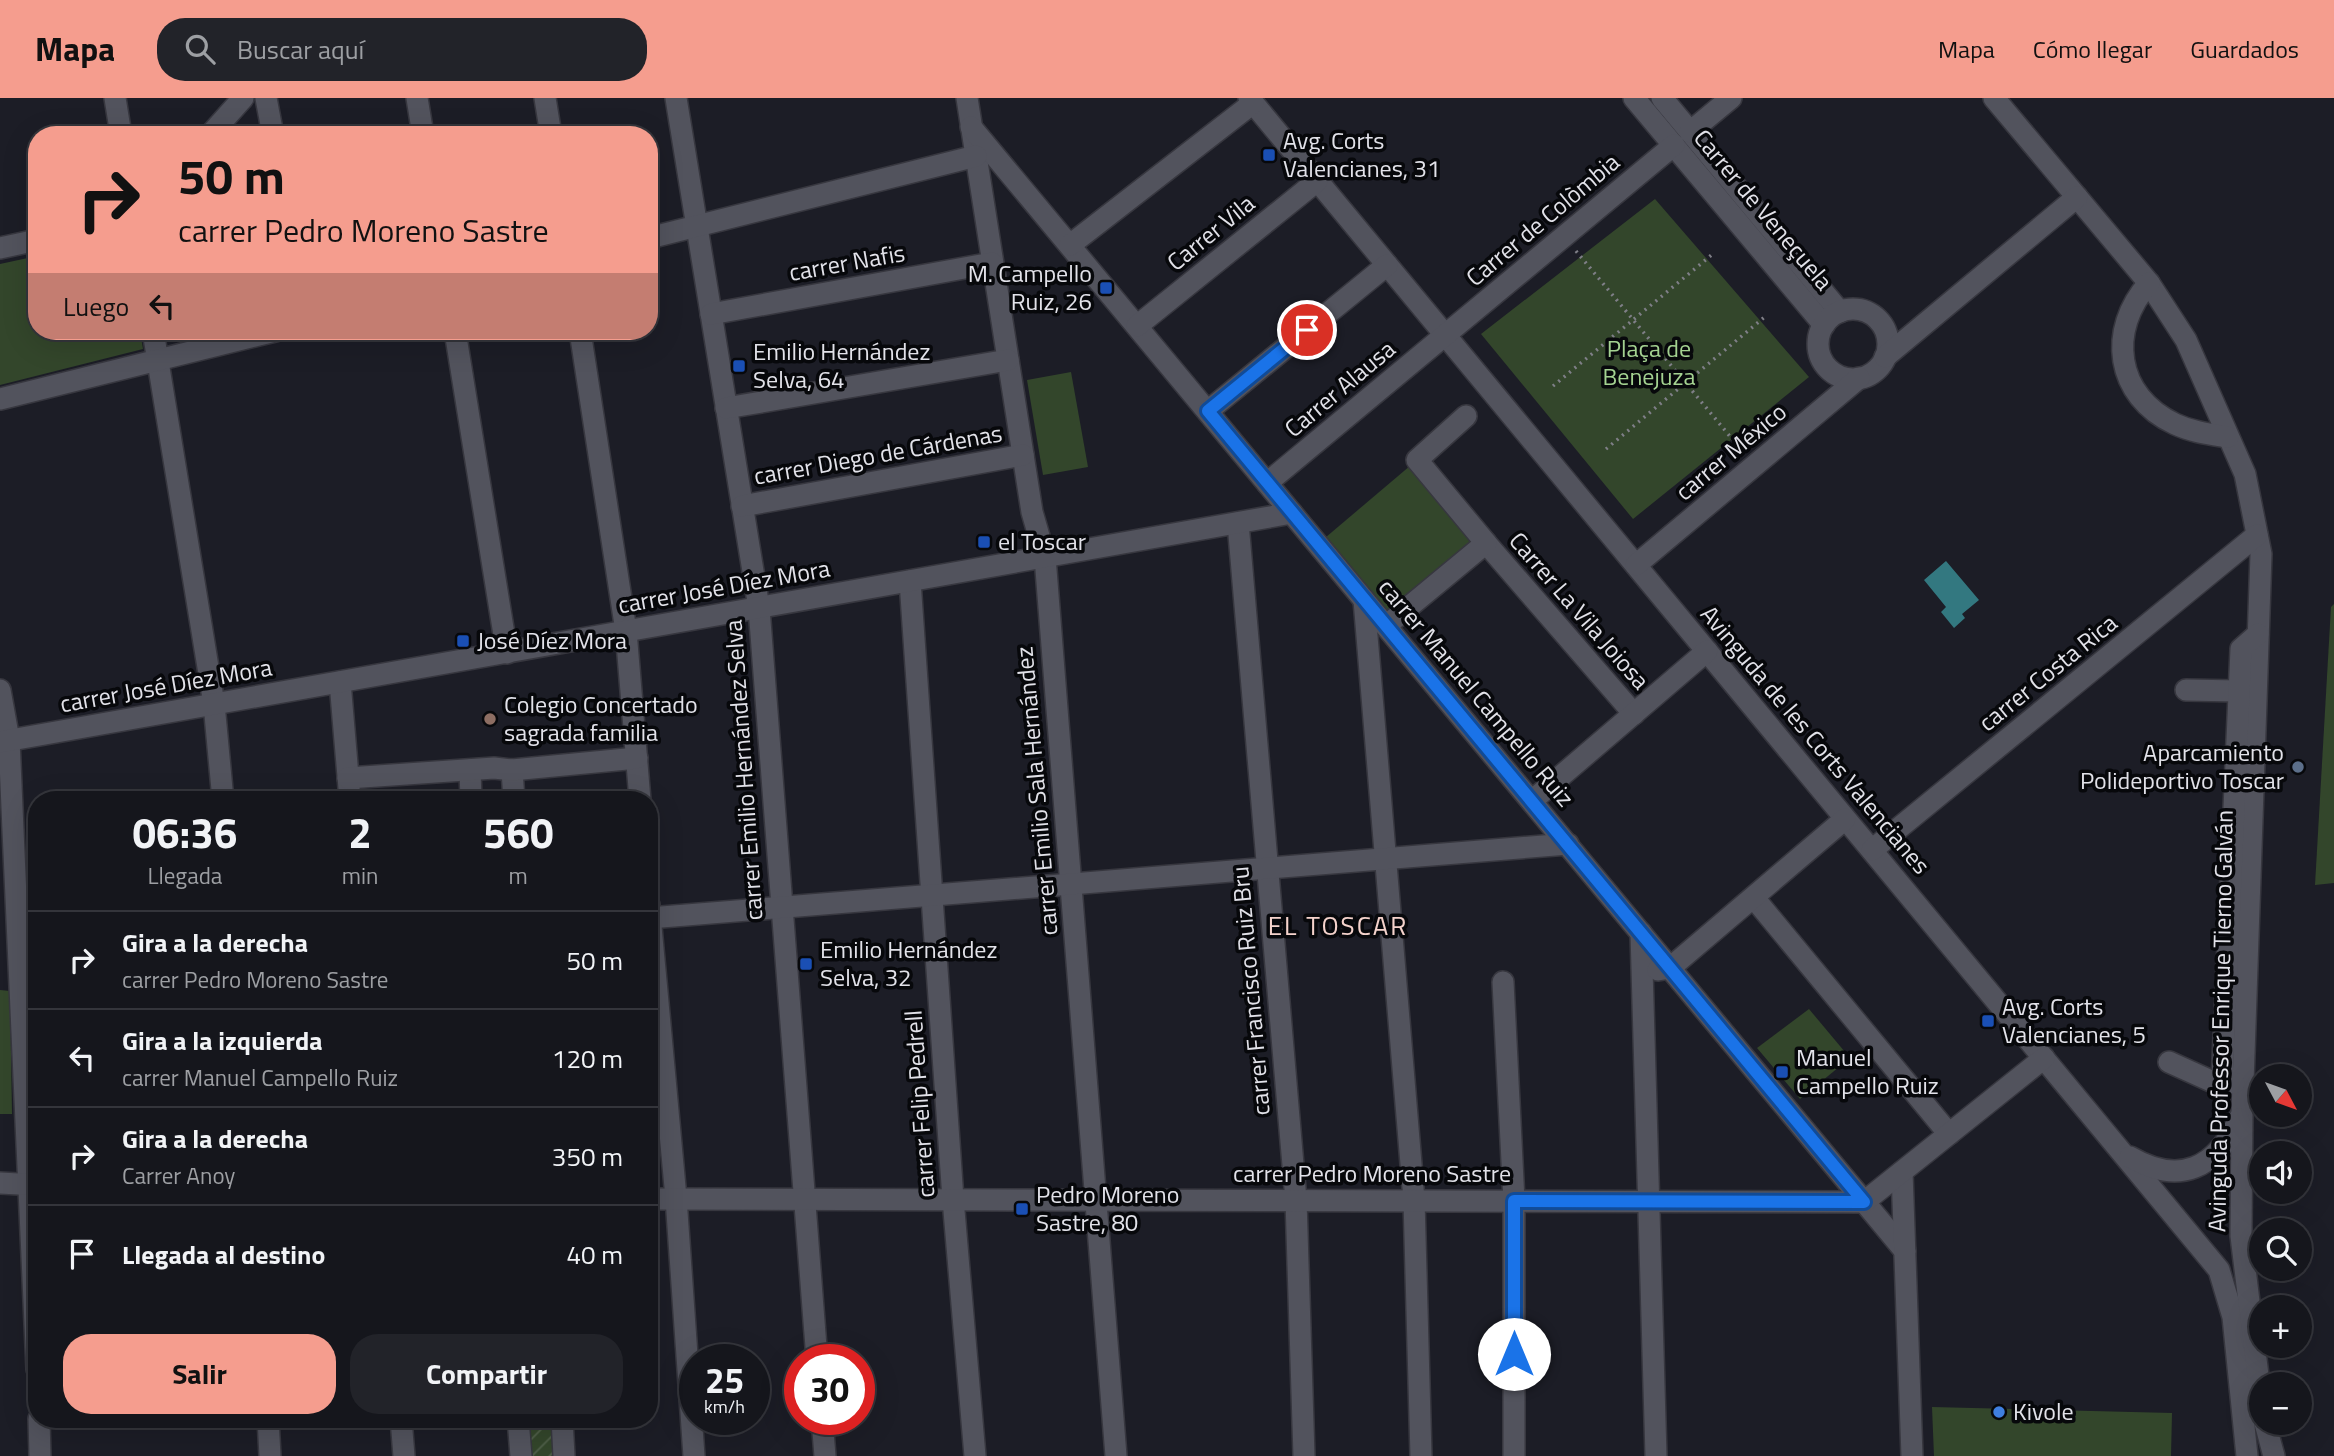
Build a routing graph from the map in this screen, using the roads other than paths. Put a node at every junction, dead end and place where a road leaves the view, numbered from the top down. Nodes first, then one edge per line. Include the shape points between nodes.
1 (115, 98) edge
2 (243, 98) edge
3 (267, 98) edge
4 (417, 98) edge
5 (545, 98) edge
6 (676, 98) edge
7 (967, 98) edge
8 (1634, 98) edge
9 (1662, 98) edge
10 (1731, 98) edge
11 (1994, 98) edge
12 (1251, 100) edge
13 (120, 126) edge
14 (218, 126) edge
15 (272, 126) edge
16 (422, 126) edge
17 (550, 126) edge
18 (971, 127) junction
19 (1682, 139) junction
20 (977, 164) junction
21 (1007, 169) junction
22 (1317, 180) junction
23 (2077, 197) junction
24 (696, 226) junction
25 (658, 236) edge
26 (28, 242) edge
27 (1070, 245) junction
28 (0, 248) edge
29 (992, 263) junction
30 (1387, 265) junction
31 (2149, 283) junction
32 (711, 314) junction
33 (1832, 318) junction
34 (1137, 326) junction
35 (1445, 335) junction
36 (155, 340) edge
37 (239, 340) edge
38 (456, 340) edge
39 (581, 340) edge
40 (1885, 357) junction
41 (158, 360) junction
42 (1007, 360) junction
43 (1859, 378) junction
44 (0, 399) edge
45 (726, 408) junction
46 (1208, 411) junction
47 (1466, 416) dead end
48 (2228, 437) junction
49 (1023, 456) junction
50 (1267, 483) junction
51 (742, 506) junction
52 (1292, 513) junction
53 (1238, 523) junction
54 (2257, 535) junction
55 (1486, 542) junction
56 (1045, 557) junction
57 (1636, 565) junction
58 (910, 581) junction
59 (1364, 600) junction
60 (759, 608) junction
61 (1387, 625) junction
62 (626, 631) junction
63 (2258, 634) junction
64 (1707, 650) junction
65 (507, 653) junction
66 (340, 682) junction
67 (0, 690) edge
68 (2186, 690) dead end
69 (2238, 691) junction
70 (214, 704) junction
71 (1634, 714) junction
72 (4, 741) edge
73 (637, 758) junction
74 (470, 770) junction
75 (512, 770) junction
76 (349, 789) edge
77 (222, 791) edge
78 (471, 791) edge
79 (513, 791) edge
80 (639, 791) edge
81 (1532, 800) junction
82 (1845, 819) junction
83 (1568, 844) junction
84 (1872, 850) junction
85 (1386, 859) junction
86 (1267, 869) junction
87 (1071, 884) junction
88 (932, 895) junction
89 (1754, 898) junction
90 (780, 908) junction
91 (658, 914) edge
92 (1641, 933) junction
93 (1670, 968) junction
94 (1642, 973) junction
95 (1503, 982) dead end
96 (10, 991) edge
97 (658, 1001) edge
98 (2044, 1058) junction
99 (2169, 1062) dead end
100 (2232, 1083) junction
101 (2242, 1113) junction
102 (1949, 1134) junction
103 (28, 1142) edge
104 (2125, 1155) junction
105 (1902, 1172) junction
106 (0, 1182) edge
107 (28, 1184) edge
108 (676, 1198) junction
109 (658, 1199) edge
110 (804, 1199) junction
111 (953, 1199) junction
112 (1096, 1200) junction
113 (1296, 1200) junction
114 (1414, 1200) junction
115 (1514, 1201) junction
116 (1648, 1201) junction
117 (1864, 1202) junction
118 (1905, 1251) junction
119 (816, 1344) edge
120 (2257, 1372) edge
121 (39, 1428) edge
122 (268, 1428) edge
123 (402, 1428) edge
124 (519, 1428) edge
125 (562, 1428) edge
126 (823, 1435) edge
127 (2268, 1435) edge
128 (40, 1456) edge
129 (270, 1456) edge
130 (404, 1456) edge
131 (521, 1456) edge
132 (564, 1456) edge
133 (694, 1456) edge
134 (825, 1456) edge
135 (975, 1456) edge
136 (1116, 1456) edge
137 (1304, 1456) edge
138 (1421, 1456) edge
139 (1514, 1456) edge
140 (1656, 1456) edge
141 (1912, 1456) edge
142 (2247, 1456) edge
143 (2274, 1456) edge

1 - 13 street
2 - 14 street
3 - 15 street
4 - 16 street
5 - 17 street
6 - 24 street, carrer Emilio Hernández Selva
7 - 18 street, carrer Emilio Sala Hernández
8 - 19 street, Carrer de Veneçuela
9 - 19 street, Carrer de Veneçuela
10 - 19 street, Carrer de Colòmbia
11 - 23 street, Avinguda Professor Enrique Tierno Galván
12 - 22 street, Avinguda de les Corts Valencianes
12 - 27 street via 1097,215
18 - 20 street, carrer Emilio Sala Hernández
18 - 21 street, carrer Manuel Campello Ruiz
19 - 33 street, Carrer de Veneçuela
19 - 35 street, Carrer de Colòmbia
20 - 21 street
20 - 24 street
20 - 29 street, carrer Emilio Sala Hernández
21 - 27 street, carrer Manuel Campello Ruiz
22 - 30 street, Avinguda de les Corts Valencianes
22 - 34 street, Carrer Vila
23 - 31 street, Avinguda Professor Enrique Tierno Galván
23 - 40 street
24 - 25 street
24 - 32 street, carrer Emilio Hernández Selva
26 - 28 street
27 - 34 street, carrer Manuel Campello Ruiz
29 - 32 street, carrer Nafis
29 - 42 street, carrer Emilio Sala Hernández
30 - 35 street, Avinguda de les Corts Valencianes
30 - 46 street
31 - 48 street, Avinguda Professor Enrique Tierno Galván via 2186,340
31 - 48 street via 2135,299 2121,348 2136,390 2153,410 2173,423
32 - 45 street, carrer Emilio Hernández Selva
33 - 40 street via 1865,312 1880,322 1887,338
33 - 43 street via 1818,342 1823,362 1841,377
34 - 46 street, carrer Manuel Campello Ruiz
35 - 50 street, Carrer Alausa
35 - 57 street, Avinguda de les Corts Valencianes
36 - 41 street
37 - 41 street
38 - 65 street
39 - 62 street
40 - 43 street via 1874,372
41 - 44 street
41 - 70 street
42 - 45 street
42 - 49 street, carrer Emilio Sala Hernández
43 - 57 street, carrer México
45 - 51 street, carrer Emilio Hernández Selva
46 - 50 street, carrer Manuel Campello Ruiz
47 - 55 street, Carrer La Vila Joiosa via 1418,460
48 - 54 street, Avinguda Professor Enrique Tierno Galván via 2245,474
49 - 51 street, carrer Diego de Cárdenas
49 - 56 street, carrer Emilio Sala Hernández
50 - 52 street, carrer Manuel Campello Ruiz
51 - 60 street, carrer Emilio Hernández Selva
52 - 53 street, carrer José Díez Mora
52 - 59 street, carrer Manuel Campello Ruiz
53 - 56 street, carrer José Díez Mora
53 - 86 street, carrer Francisco Ruiz Bru
54 - 63 street, Avinguda Professor Enrique Tierno Galván via 2261,554
54 - 84 street, carrer Costa Rica
55 - 61 street, Carrer La Vila Joiosa
55 - 71 street, Carrer La Vila Joiosa
56 - 58 street, carrer José Díez Mora
56 - 87 street, carrer Emilio Sala Hernández
57 - 64 street, Avinguda de les Corts Valencianes
58 - 60 street, carrer José Díez Mora
58 - 88 street, carrer Felip Pedrell
59 - 61 street, carrer Manuel Campello Ruiz
59 - 85 street
60 - 62 street, carrer José Díez Mora
60 - 90 street, carrer Emilio Hernández Selva
61 - 81 street, carrer Manuel Campello Ruiz
62 - 65 street, carrer José Díez Mora
62 - 73 street
63 - 69 street via 2241,649
63 - 100 street, Avinguda Professor Enrique Tierno Galván
64 - 71 street, Carrer La Vila Joiosa
64 - 82 street, Avinguda de les Corts Valencianes
65 - 66 street, carrer José Díez Mora
66 - 70 street, carrer José Díez Mora
66 - 76 street
67 - 72 street
68 - 69 street
69 - 100 street
70 - 72 street, carrer José Díez Mora
70 - 77 street
71 - 81 street, Carrer La Vila Joiosa
72 - 96 street
73 - 75 street
73 - 80 street
74 - 75 street
74 - 76 street
74 - 78 street
75 - 79 street
81 - 83 street, carrer Manuel Campello Ruiz
82 - 84 street, Avinguda de les Corts Valencianes
82 - 89 street
83 - 85 street
83 - 92 street, carrer Manuel Campello Ruiz
84 - 98 street, Avinguda de les Corts Valencianes
85 - 86 street
85 - 114 street
86 - 87 street
86 - 113 street, carrer Francisco Ruiz Bru
87 - 88 street
87 - 112 street, carrer Emilio Sala Hernández
88 - 90 street
88 - 111 street, carrer Felip Pedrell
89 - 93 street
89 - 102 street
90 - 91 street
90 - 110 street, carrer Emilio Hernández Selva
92 - 93 street, carrer Manuel Campello Ruiz
92 - 94 street
93 - 94 street
93 - 117 street, carrer Manuel Campello Ruiz
94 - 116 street
95 - 115 street
96 - 103 street
97 - 108 street
98 - 102 street
98 - 104 street, Avinguda de les Corts Valencianes
99 - 100 street via 2211,1081
100 - 101 street, Avinguda Professor Enrique Tierno Galván
101 - 104 street via 2224,1148 2206,1163 2187,1170 2147,1167
101 - 120 street, Avinguda Professor Enrique Tierno Galván via 2242,1253
102 - 105 street
104 - 142 street, Avinguda de les Corts Valencianes via 2219,1270 2232,1317
105 - 117 street
105 - 118 street
106 - 107 street
108 - 109 street, carrer Pedro Moreno Sastre
108 - 110 street, carrer Pedro Moreno Sastre
108 - 133 street
110 - 111 street, carrer Pedro Moreno Sastre
110 - 119 street, carrer Emilio Hernández Selva
111 - 112 street, carrer Pedro Moreno Sastre
111 - 135 street, carrer Felip Pedrell
112 - 113 street, carrer Pedro Moreno Sastre
112 - 136 street, carrer Emilio Sala Hernández
113 - 114 street, carrer Pedro Moreno Sastre
113 - 137 street, carrer Francisco Ruiz Bru
114 - 115 street, carrer Pedro Moreno Sastre
114 - 138 street
115 - 116 street, carrer Pedro Moreno Sastre
115 - 139 street
116 - 117 street, carrer Pedro Moreno Sastre
116 - 140 street
117 - 118 street, carrer Manuel Campello Ruiz
118 - 141 street
121 - 128 street
122 - 129 street
123 - 130 street
124 - 131 street
125 - 132 street
126 - 134 street
127 - 143 street

